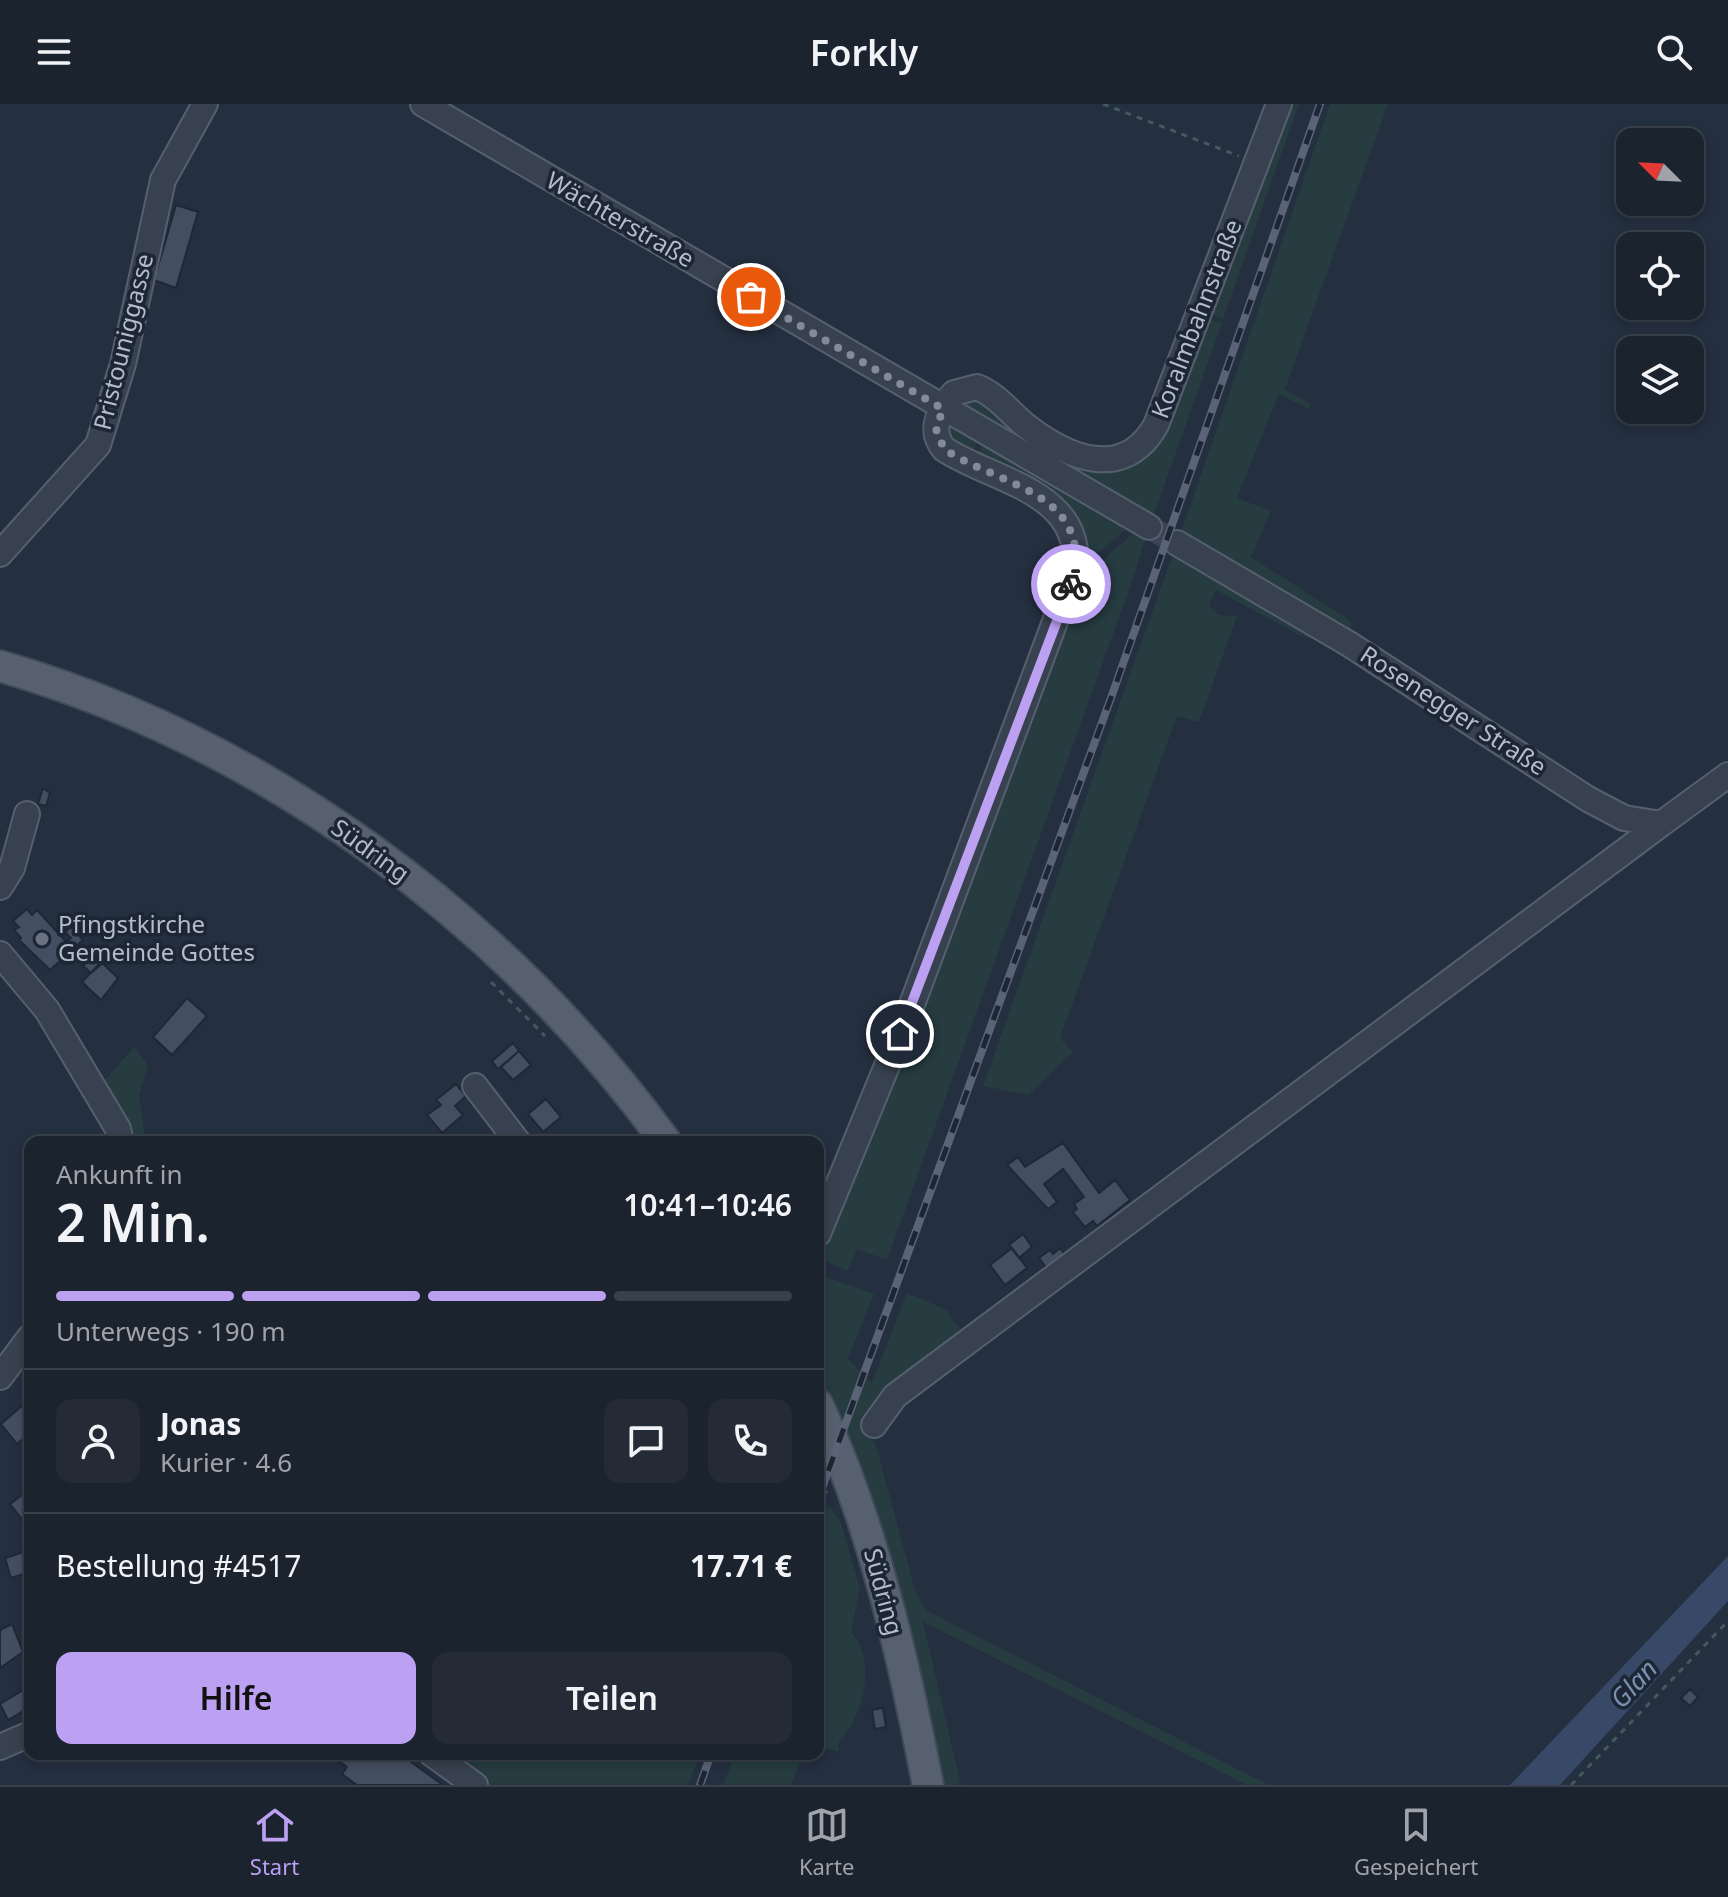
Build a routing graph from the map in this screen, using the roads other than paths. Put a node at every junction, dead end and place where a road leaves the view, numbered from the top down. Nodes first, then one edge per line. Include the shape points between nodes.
1 (205, 104) edge
2 (423, 104) edge
3 (1279, 104) edge
4 (943, 409) junction
5 (1149, 527) tunnel mouth
6 (1177, 543) tunnel mouth
7 (0, 554) edge
8 (0, 666) edge
9 (1728, 775) edge
10 (27, 814) dead end
11 (1661, 824) junction
12 (0, 887) edge
13 (0, 954) edge
14 (475, 1086) dead end
15 (120, 1136) edge
16 (513, 1136) edge
17 (661, 1136) edge
18 (824, 1219) edge
19 (24, 1345) edge
20 (0, 1377) edge
21 (824, 1420) edge
22 (874, 1425) dead end
23 (24, 1737) edge
24 (0, 1747) edge
25 (440, 1760) edge
26 (475, 1785) edge
27 (928, 1785) edge

1 - 7 street, Pristouniggasse via 163,180 123,364 98,445
2 - 4 street, Wächterstraße
3 - 4 street, Koralmbahnstraße via 1156,425 1135,451 1111,460 1083,456 1031,429 977,387 954,393
4 - 5 street
4 - 18 street via 936,429 940,443 1020,484 1055,509 1072,535 1075,568 917,992
6 - 11 street, Rosenegger Straße via 1349,644 1588,799 1624,818
8 - 17 main road, Südring via 56,682 160,725 261,778 391,865 534,989
9 - 11 street
10 - 12 street via 12,868
11 - 22 street via 908,1386
13 - 15 street via 47,1010
14 - 16 street
19 - 20 street
21 - 27 main road, Südring via 882,1584
23 - 24 street
25 - 26 street

